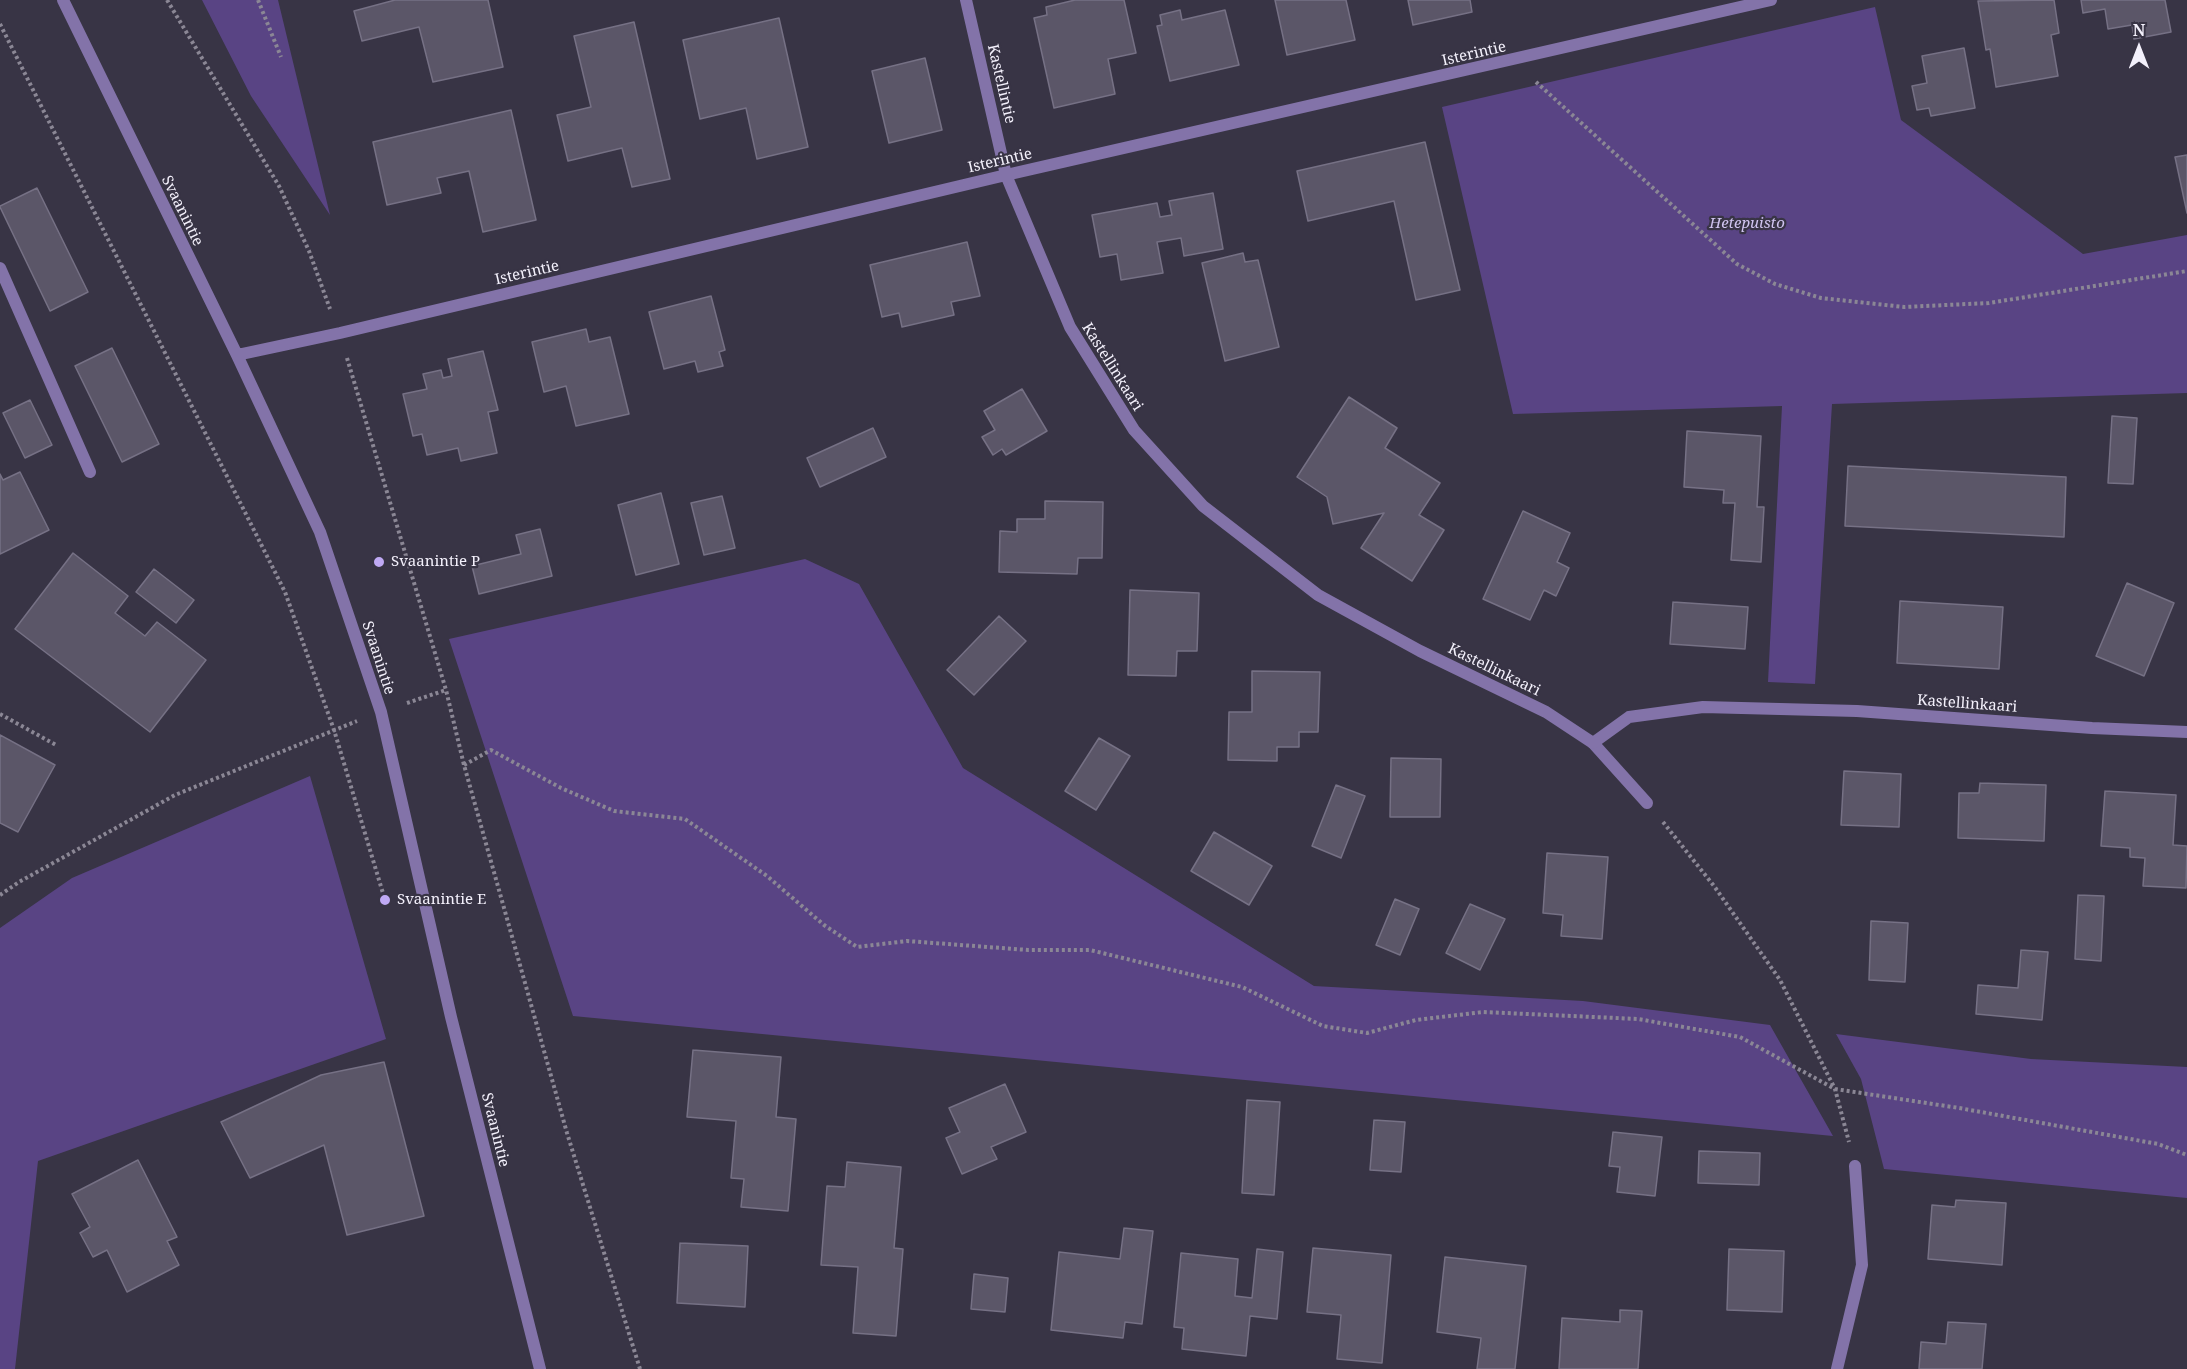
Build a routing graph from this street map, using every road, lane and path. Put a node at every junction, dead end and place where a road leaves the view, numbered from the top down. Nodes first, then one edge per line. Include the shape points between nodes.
1 (63, 0) edge
2 (167, 0) edge
3 (258, 0) edge
4 (966, 0) edge
5 (1771, 0) edge
6 (0, 24) edge
7 (281, 57) dead end
8 (1513, 61) junction
9 (1006, 175) junction
10 (0, 268) edge
11 (2187, 272) edge
12 (340, 333) junction
13 (237, 355) junction
14 (90, 472) dead end
15 (446, 690) junction
16 (381, 712) junction
17 (0, 714) edge
18 (334, 730) junction
19 (2187, 732) edge
20 (1593, 743) junction
21 (56, 745) dead end
22 (464, 765) junction
23 (1647, 803) joint
24 (0, 895) edge
25 (385, 900) dead end
26 (1835, 1089) junction
27 (2187, 1155) edge
28 (1855, 1166) joint
29 (540, 1369) edge
30 (640, 1369) edge
31 (1837, 1369) edge

1 - 13 street, Svaanintie
2 - 12 path via 279,186
3 - 7 path
4 - 9 street, Kastellintie
5 - 8 street, Isterintie
6 - 18 path via 285,592
8 - 9 street, Isterintie
8 - 11 path via 1737,264 1775,284 1821,298 1904,307 1989,303
9 - 12 street, Isterintie
9 - 20 street, Kastellinkaari via 1070,327 1134,430 1203,506 1318,595 1420,651 1546,712
10 - 14 street
12 - 13 street, Isterintie
12 - 15 path
13 - 16 street, Svaanintie via 320,532
15 - 16 path
15 - 22 path
16 - 18 path
16 - 29 street, Svaanintie via 451,1017
17 - 21 path
18 - 24 path via 175,795
18 - 25 path
19 - 20 street, Kastellinkaari via 1857,711 1703,707 1629,717
20 - 23 street
22 - 26 path via 491,750 614,811 685,819 767,876 824,925 857,947 907,941 1028,950 1090,950 1242,987 1323,1026 1367,1033 1416,1020 1483,1012 1638,1019 1740,1037
22 - 30 path via 567,1133
23 - 26 path via 1714,886 1780,981
26 - 27 path via 2158,1144
26 - 28 path
28 - 31 street via 1862,1265

